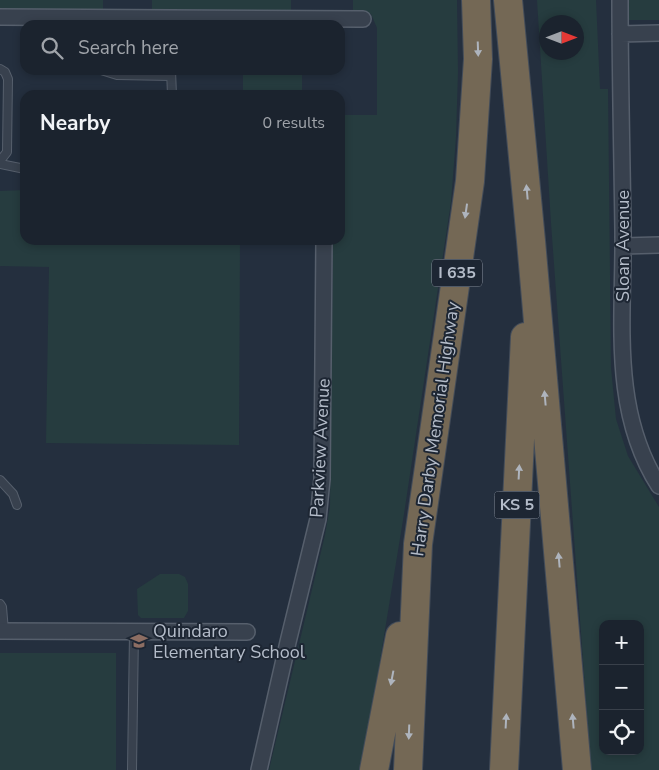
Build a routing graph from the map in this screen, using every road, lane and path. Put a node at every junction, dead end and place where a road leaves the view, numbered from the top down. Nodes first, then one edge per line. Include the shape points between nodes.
1 (476, 0) edge
2 (508, 0) edge
3 (620, 0) edge
4 (0, 17) edge
5 (363, 19) dead end
6 (56, 20) edge
7 (299, 20) edge
8 (659, 33) edge
9 (620, 34) junction
10 (0, 69) edge
11 (171, 75) edge
12 (172, 90) edge
13 (0, 162) edge
14 (20, 167) edge
15 (531, 241) junction
16 (324, 245) edge
17 (659, 245) edge
18 (623, 246) junction
19 (657, 477) edge
20 (0, 480) edge
21 (17, 505) dead end
22 (418, 544) junction
23 (0, 604) edge
24 (2, 631) edge
25 (134, 632) junction
26 (248, 632) dead end
27 (132, 770) edge
28 (259, 770) edge
29 (374, 770) edge
30 (408, 770) edge
31 (504, 770) edge
32 (577, 770) edge

1 -> 22 highway, Harry Darby Memorial Highway / I 635 via 478,59 470,181
15 -> 2 highway
3 - 9 street, Sloan Avenue
4 - 6 street
5 - 7 street
8 - 9 street
9 - 18 street, Sloan Avenue
10 - 13 lane via 8,79 7,152
11 - 12 lane
13 - 14 lane
31 -> 15 highway, KS 5
32 -> 15 highway
16 - 28 street, Parkview Avenue via 322,479 318,519
17 - 18 street
18 - 19 street, Sloan Avenue via 622,356 625,386 637,444
20 - 21 lane via 13,494
22 -> 29 highway
22 -> 30 highway, Harry Darby Memorial Highway / I 635
23 - 24 lane
24 - 25 street
25 - 26 street
25 - 27 lane

